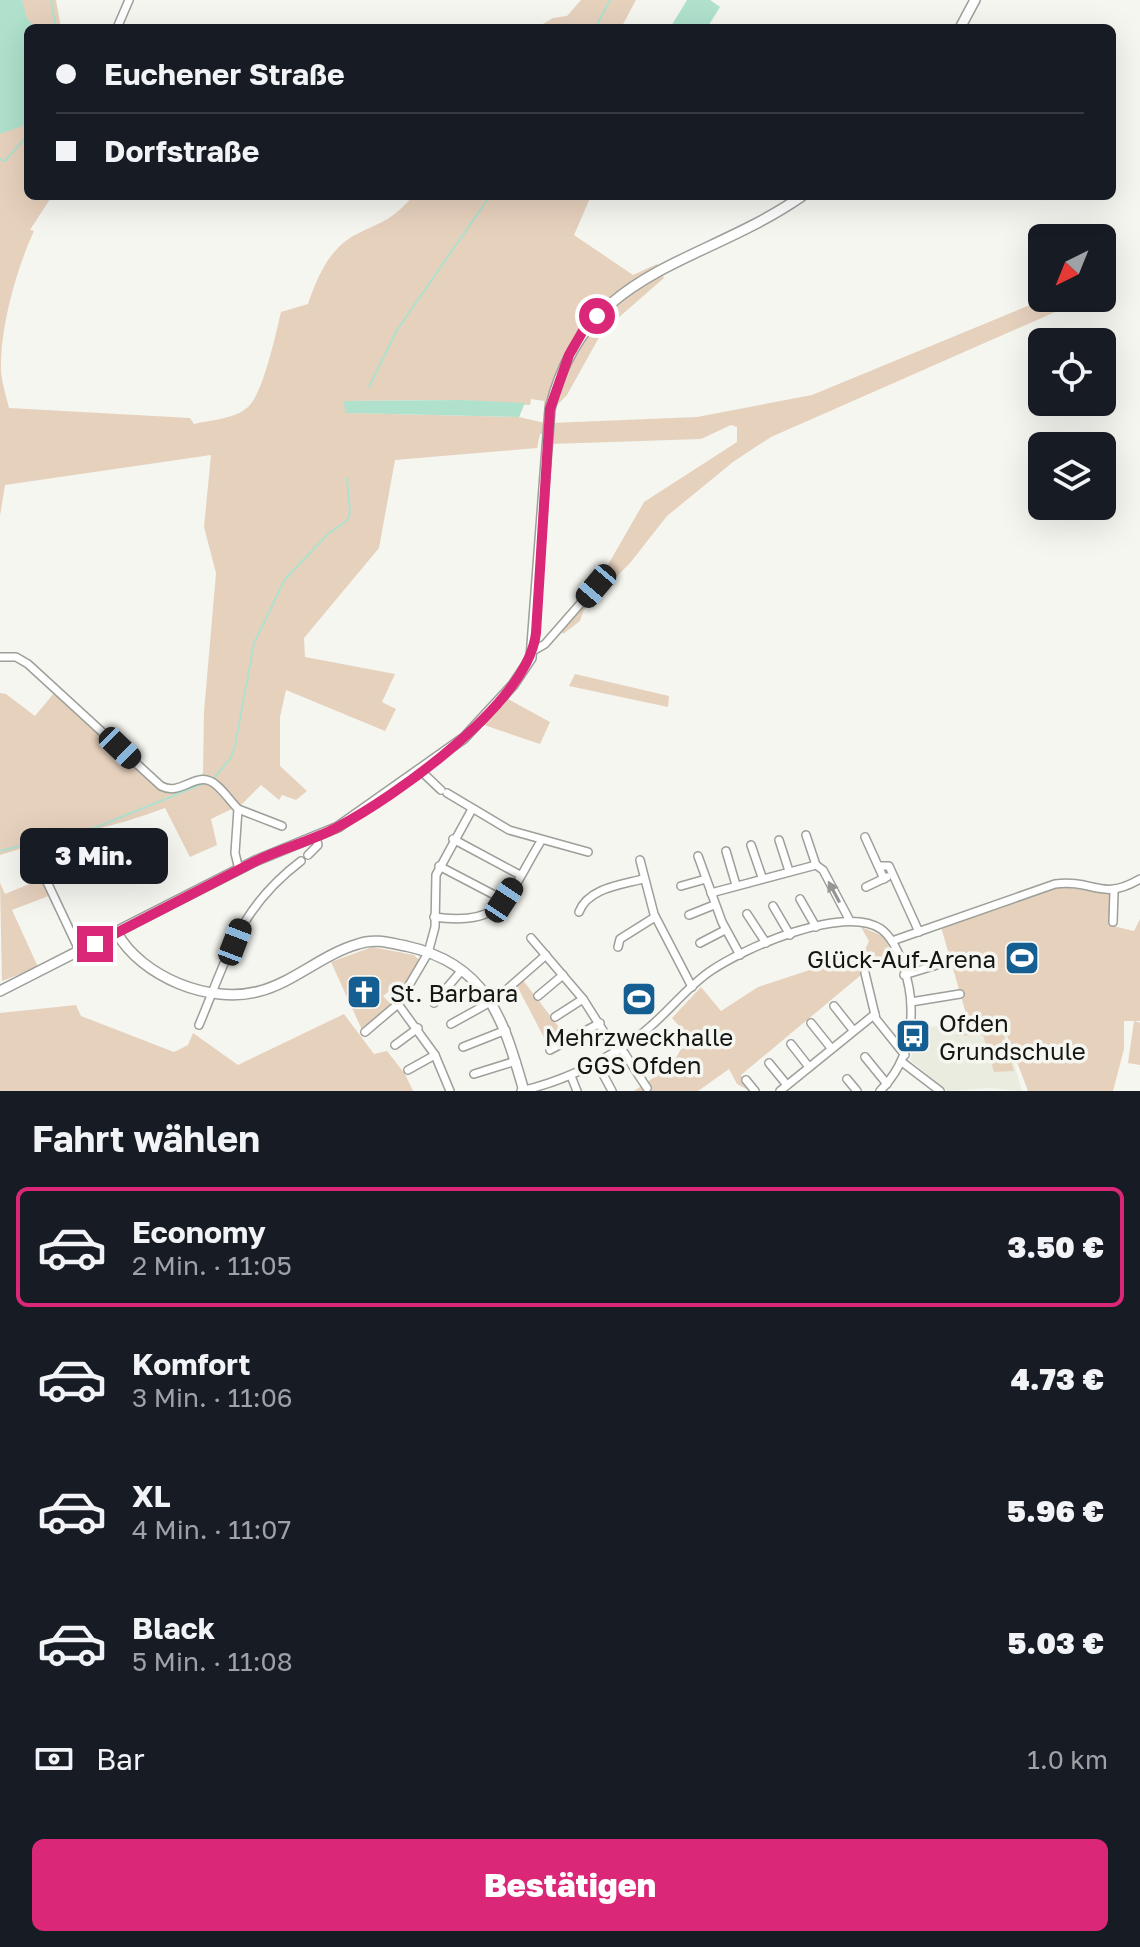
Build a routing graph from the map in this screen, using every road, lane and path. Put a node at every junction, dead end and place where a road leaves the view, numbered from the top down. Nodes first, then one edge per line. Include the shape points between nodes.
1 (129, 0) edge
2 (975, 0) edge
3 (119, 24) edge
4 (962, 24) edge
5 (794, 200) edge
6 (608, 572) dead end
7 (533, 651) junction
8 (0, 657) edge
9 (421, 771) junction
10 (238, 809) junction
11 (471, 811) junction
12 (282, 826) dead end
13 (806, 835) dead end
14 (316, 837) junction
15 (865, 837) dead end
16 (453, 839) junction
17 (779, 840) dead end
18 (541, 841) junction
19 (751, 845) dead end
20 (31, 848) dead end
21 (726, 851) dead end
22 (588, 852) dead end
23 (698, 856) dead end
24 (640, 860) dead end
25 (816, 865) junction
26 (439, 866) junction
27 (879, 866) junction
28 (239, 870) junction
29 (789, 871) junction
30 (520, 875) junction
31 (893, 875) junction
32 (762, 877) junction
33 (643, 879) junction
34 (706, 879) junction
35 (884, 879) junction
36 (1140, 879) edge
37 (736, 885) junction
38 (681, 886) dead end
39 (866, 887) dead end
40 (1114, 892) junction
41 (711, 893) junction
42 (800, 899) dead end
43 (504, 900) junction
44 (714, 905) junction
45 (773, 906) dead end
46 (579, 912) dead end
47 (747, 914) dead end
48 (689, 915) dead end
49 (434, 917) junction
50 (655, 917) junction
51 (850, 921) junction
52 (1113, 922) dead end
53 (816, 927) junction
54 (725, 930) junction
55 (919, 932) junction
56 (117, 933) junction
57 (790, 935) junction
58 (531, 938) dead end
59 (892, 941) junction
60 (700, 943) dead end
61 (766, 943) junction
62 (618, 947) dead end
63 (80, 952) junction
64 (428, 953) junction
65 (546, 955) junction
66 (740, 955) junction
67 (950, 961) dead end
68 (462, 970) junction
69 (865, 973) dead end
70 (563, 975) junction
71 (904, 975) junction
72 (692, 987) junction
73 (0, 991) edge
74 (213, 992) junction
75 (960, 994) dead end
76 (538, 996) dead end
77 (583, 999) junction
78 (491, 1001) junction
79 (911, 1002) junction
80 (434, 1003) dead end
81 (398, 1004) junction
82 (834, 1006) dead end
83 (875, 1014) junction
84 (555, 1017) dead end
85 (600, 1023) junction
86 (811, 1023) dead end
87 (451, 1024) dead end
88 (199, 1025) dead end
89 (418, 1028) junction
90 (506, 1030) junction
91 (853, 1030) junction
92 (365, 1032) dead end
93 (791, 1044) dead end
94 (395, 1045) dead end
95 (463, 1047) dead end
96 (831, 1048) junction
97 (550, 1050) dead end
98 (619, 1050) junction
99 (435, 1055) junction
100 (865, 1057) dead end
101 (903, 1058) junction
102 (516, 1061) junction
103 (597, 1063) junction
104 (769, 1063) dead end
105 (809, 1067) junction
106 (408, 1070) dead end
107 (474, 1074) dead end
108 (571, 1076) junction
109 (847, 1079) dead end
110 (746, 1080) dead end
111 (887, 1084) junction
112 (647, 1088) dead end
113 (783, 1088) edge
114 (450, 1091) edge
115 (523, 1091) edge
116 (577, 1091) edge
117 (612, 1091) edge
118 (755, 1091) edge
119 (857, 1091) edge
120 (880, 1091) edge
121 (940, 1091) edge

1 - 3 street
2 - 4 main road
5 - 7 main road via 648,276 584,329 557,381 550,409
6 - 7 street
7 - 9 main road via 521,675 484,717
8 - 10 street via 28,664 161,786 174,791 210,781
9 - 11 street
9 - 14 main road
10 - 12 street
10 - 28 street
11 - 16 street
11 - 18 street
13 - 25 street
14 - 28 main road
14 - 74 street via 318,845 271,885 248,913
15 - 27 street
16 - 26 street
16 - 30 street
17 - 29 street
18 - 22 street
18 - 30 street
19 - 32 street
20 - 63 street
21 - 37 street
23 - 34 street
24 - 33 street
25 - 29 street
51 -> 25 street
26 - 43 street
26 - 49 street
27 - 31 street via 887,864
27 - 35 street
28 - 56 main road
29 - 32 street
30 - 43 street
31 - 35 street
31 - 55 street
32 - 37 street
33 - 46 street via 595,893
33 - 50 street
34 - 38 street
34 - 41 street
35 - 39 street
36 - 40 street
37 - 41 street
40 - 52 street
40 - 55 street via 1073,882 1055,884
41 - 44 street
42 - 53 street
43 - 49 street via 492,913 473,921
44 - 48 street
44 - 54 street
45 - 57 street
47 - 61 street
49 - 64 street
50 - 62 street via 620,939
50 - 72 street
51 - 53 street
51 - 59 street via 880,928
53 - 57 street
54 - 60 street
54 - 66 street
55 - 59 street
56 - 63 main road
56 - 74 main road via 151,970
57 - 61 street
58 - 65 street
59 - 71 street
61 - 66 street
63 - 73 main road
64 - 68 main road
64 - 74 main road via 361,942 259,991
64 - 81 street
65 - 70 street
65 - 78 street
66 - 72 street
67 - 71 street
68 - 78 main road
68 - 80 street
69 - 83 street
70 - 76 street
70 - 77 street
71 - 79 street
72 - 98 street
74 - 88 street
75 - 79 street
77 - 84 street
77 - 85 street
78 - 87 street
78 - 90 main road
79 - 101 street
81 - 89 street
81 - 92 street
82 - 91 street
83 - 91 street
83 - 101 street
85 - 97 street
85 - 98 street
86 - 96 street
89 - 94 street
89 - 99 street
90 - 95 street
90 - 102 main road
91 - 96 street
93 - 105 street
96 - 105 street
98 - 103 street
98 - 112 street
99 - 106 street
99 - 114 street
100 - 111 street
101 - 111 street
101 - 121 street
102 - 107 street
102 - 115 main road
103 - 108 street
103 - 117 street
104 - 113 street
105 - 113 street
108 - 115 street
108 - 116 street
109 - 119 street
110 - 118 street
111 - 120 street

